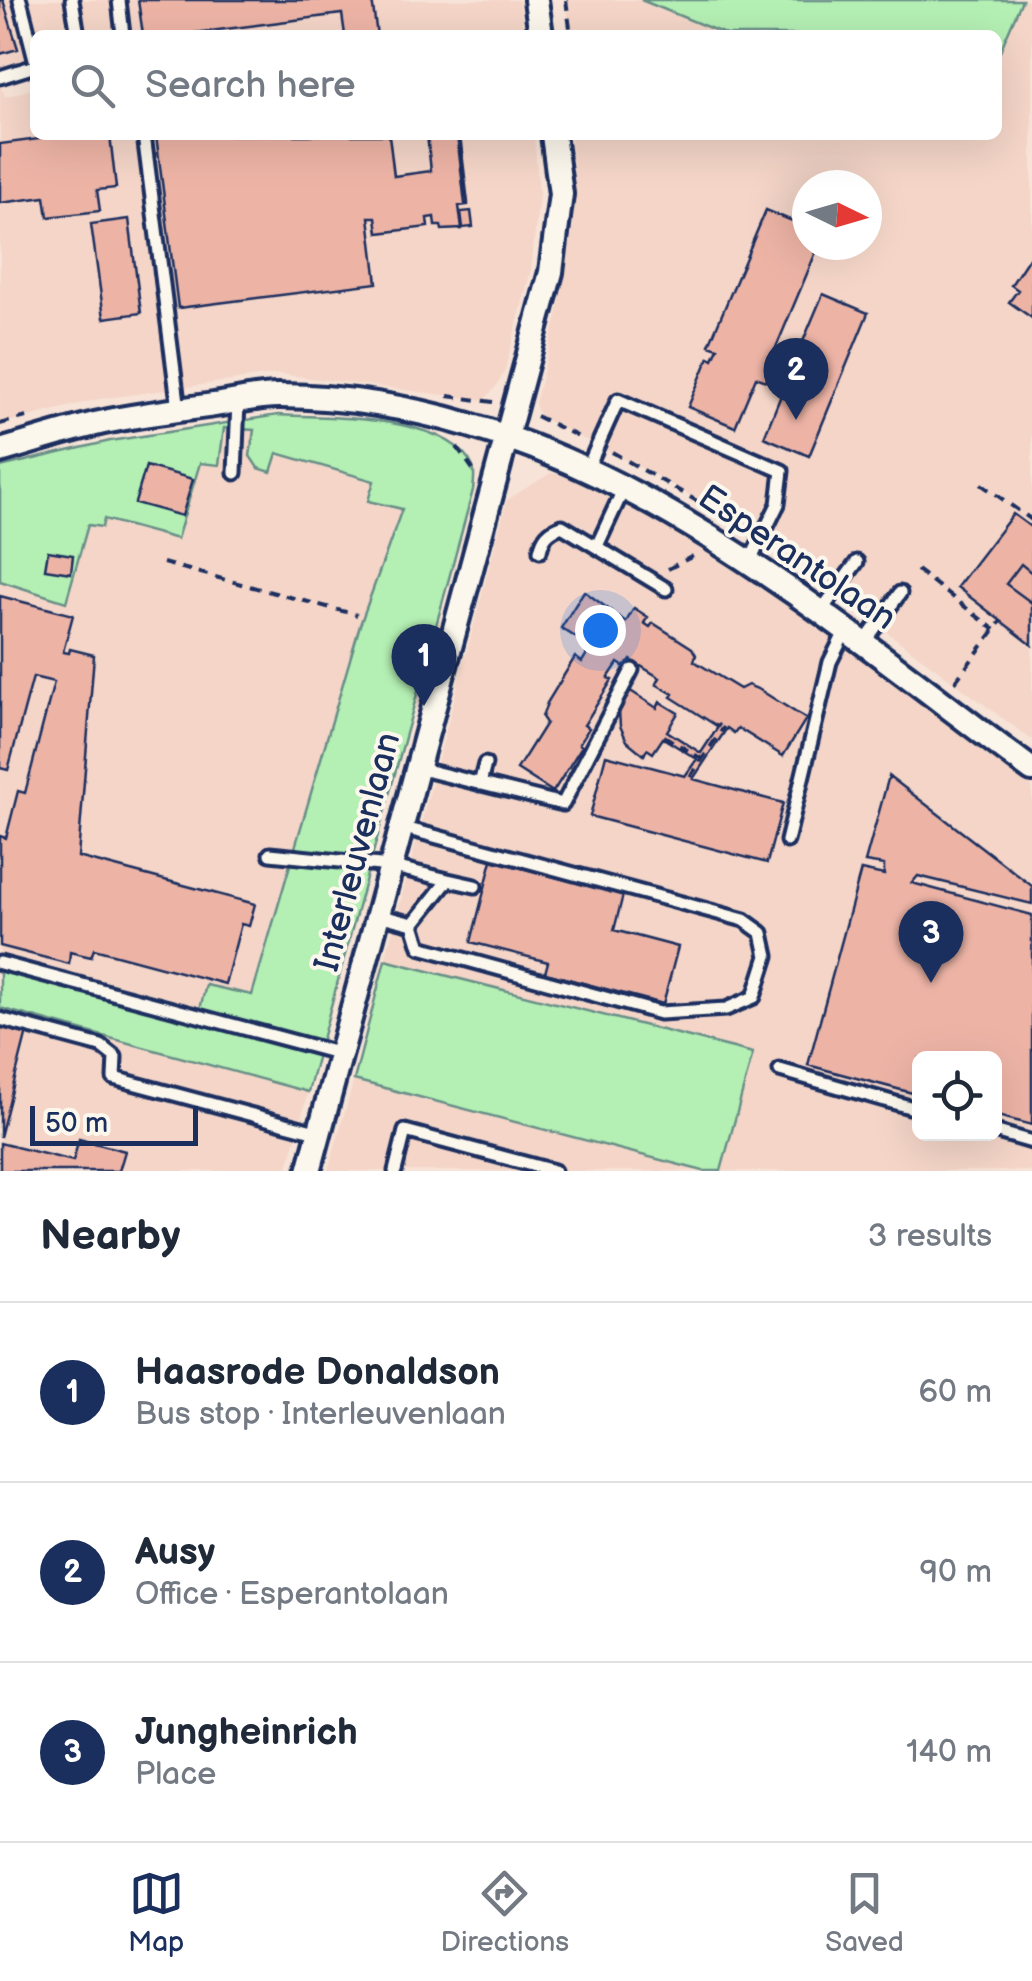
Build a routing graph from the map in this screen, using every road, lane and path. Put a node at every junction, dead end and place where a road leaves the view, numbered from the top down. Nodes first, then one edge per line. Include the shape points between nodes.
1 (20, 0) edge
2 (72, 0) edge
3 (119, 0) edge
4 (536, 0) edge
5 (566, 0) edge
6 (77, 30) edge
7 (122, 30) edge
8 (540, 30) edge
9 (570, 30) edge
10 (30, 41) edge
11 (30, 64) edge
12 (0, 77) edge
13 (145, 140) edge
14 (555, 140) edge
15 (494, 389) dead end
16 (484, 400) dead end
17 (238, 402) junction
18 (178, 410) junction
19 (505, 434) junction
20 (0, 451) edge
21 (587, 469) junction
22 (236, 473) dead end
23 (981, 484) dead end
24 (624, 488) junction
25 (1032, 520) edge
26 (597, 546) junction
27 (708, 548) dead end
28 (540, 551) dead end
29 (750, 561) junction
30 (857, 562) dead end
31 (163, 563) dead end
32 (918, 570) dead end
33 (650, 578) junction
34 (666, 589) dead end
35 (900, 593) dead end
36 (821, 611) junction
37 (357, 615) dead end
38 (1002, 621) dead end
39 (995, 630) junction
40 (855, 636) junction
41 (632, 670) dead end
42 (955, 682) dead end
43 (724, 727) dead end
44 (664, 736) dead end
45 (702, 759) junction
46 (485, 764) dead end
47 (416, 768) junction
48 (1032, 770) edge
49 (690, 777) dead end
50 (480, 784) junction
51 (401, 827) junction
52 (787, 841) dead end
53 (270, 854) dead end
54 (390, 866) junction
55 (448, 880) junction
56 (475, 886) dead end
57 (378, 915) junction
58 (412, 924) junction
59 (0, 964) edge
60 (0, 1019) edge
61 (341, 1054) junction
62 (780, 1070) dead end
63 (912, 1108) edge
64 (320, 1132) junction
65 (1002, 1134) edge
66 (1032, 1142) edge
67 (310, 1171) edge
68 (395, 1171) edge
69 (554, 1171) edge

1 - 10 lane
2 - 6 lane
3 - 7 lane
4 - 8 street
5 - 9 path
11 - 12 lane
13 - 18 lane
14 - 19 street, Interleuvenlaan via 561,194 551,272
15 - 16 path
17 - 18 street
17 - 19 street via 279,396 363,404
17 - 22 lane
18 - 20 street via 106,421
19 - 21 street, Esperantolaan
19 - 47 street, Interleuvenlaan
21 - 24 street, Esperantolaan
21 - 29 lane via 618,400 782,471 778,504
23 - 25 path
24 - 26 lane
24 - 29 street, Esperantolaan
26 - 28 lane via 562,526 542,539
26 - 33 lane
27 - 33 path
29 - 36 street, Esperantolaan
30 - 36 lane
31 - 37 path
32 - 39 path
33 - 34 lane
35 - 40 lane
36 - 40 street, Esperantolaan
38 - 39 path
39 - 42 path
40 - 48 street, Esperantolaan
40 - 52 lane via 830,662
41 - 50 lane via 563,804
43 - 45 path
44 - 45 path
45 - 49 path
46 - 50 lane
47 - 50 lane
47 - 51 street, Interleuvenlaan
51 - 54 street, Interleuvenlaan
51 - 58 lane via 744,920 762,932 768,956 754,997 726,1009 660,1013 420,947
53 - 54 lane
54 - 55 lane
54 - 57 street, Interleuvenlaan
55 - 56 lane
55 - 58 lane
57 - 58 lane
57 - 61 street, Interleuvenlaan
59 - 61 lane
60 - 64 lane via 100,1046 114,1057 114,1078
61 - 64 street, Interleuvenlaan
62 - 63 lane
64 - 67 street, Interleuvenlaan
65 - 66 lane
68 - 69 lane via 405,1131

